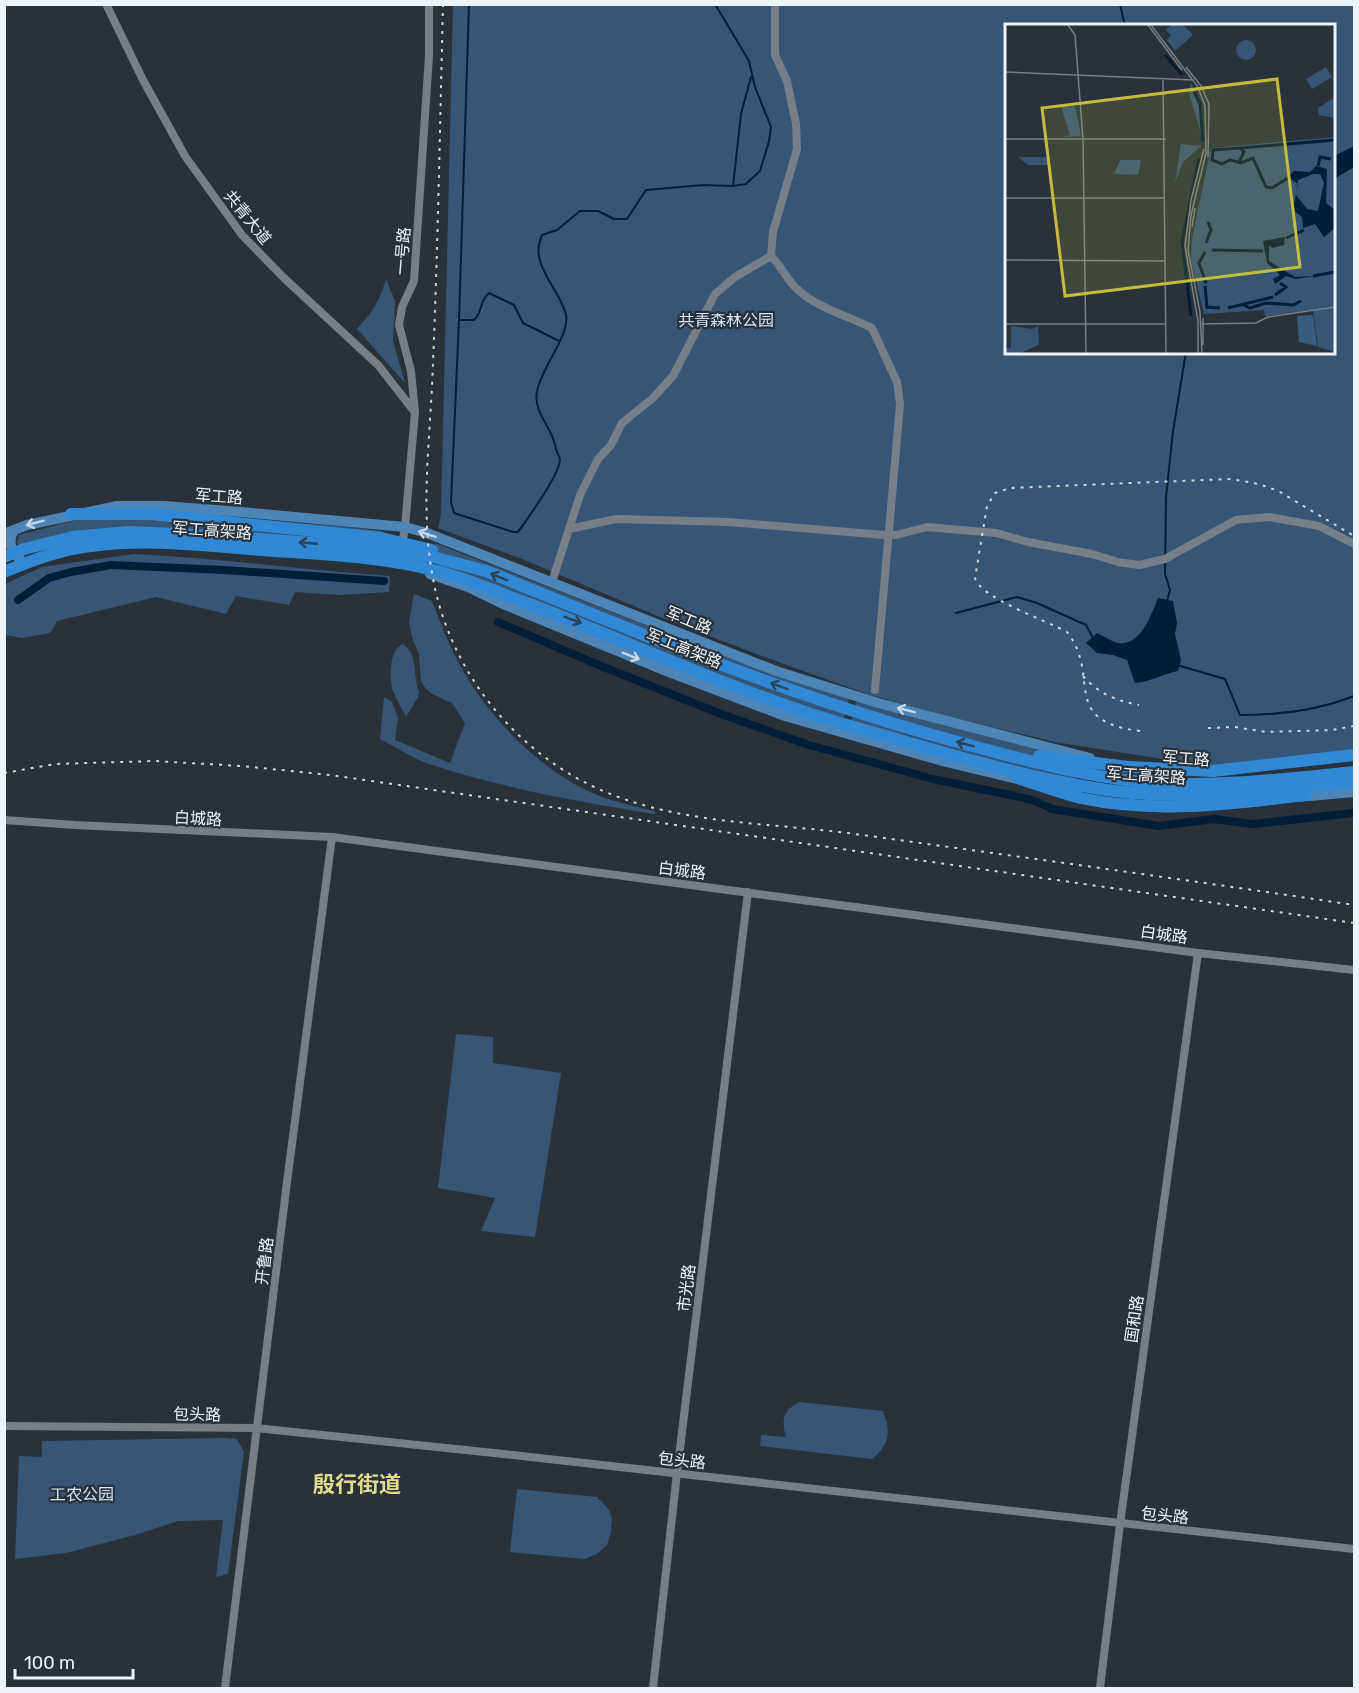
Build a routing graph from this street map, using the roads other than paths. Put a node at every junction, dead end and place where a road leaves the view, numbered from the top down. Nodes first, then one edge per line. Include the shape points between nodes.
1 (106, 4) edge
2 (429, 4) edge
3 (775, 4) edge
4 (771, 256) junction
5 (415, 412) junction
6 (71, 514) junction
7 (405, 527) junction
8 (569, 529) junction
9 (10, 532) edge
10 (889, 535) junction
11 (1354, 544) edge
12 (4, 557) edge
13 (21, 560) junction
14 (469, 565) junction
15 (4, 566) edge
16 (398, 567) junction
17 (4, 572) edge
18 (552, 582) junction
19 (875, 690) dead end
20 (994, 751) junction
21 (1354, 755) edge
22 (960, 757) junction
23 (1354, 761) edge
24 (1354, 771) edge
25 (1354, 782) edge
26 (1354, 790) edge
27 (4, 820) edge
28 (332, 837) junction
29 (748, 892) junction
30 (1198, 953) junction
31 (1354, 970) edge
32 (4, 1425) edge
33 (256, 1428) junction
34 (677, 1473) junction
35 (1120, 1524) junction
36 (1354, 1549) edge
37 (225, 1689) edge
38 (653, 1689) edge
39 (1101, 1689) edge

1 - 5 street, 共青大道 via 185,156 242,235 378,365
2 - 5 street, 一号路 via 414,280 399,325 411,371
3 - 4 street via 775,55 787,81 797,149 773,232
4 - 8 street via 715,294 673,376 622,423 611,445 598,459
4 - 10 street via 796,289 816,303 872,328 885,353 897,382 900,404
5 - 7 street, 一号路
6 - 7 main road, 军工路 via 117,506 164,506
6 -> 9 main road, 军工路
6 - 14 highway via 152,514 381,538 435,550
7 - 16 street, 一号路
18 -> 7 main road, 军工路
8 - 10 street via 616,519 729,522
8 - 18 street
9 - 13 main road, 军工路 via 11,549
10 - 11 street via 927,527 996,533 1139,565 1165,559 1236,520 1269,518 1319,526
10 - 19 street
14 -> 12 highway, 军工高架路 via 374,548 128,532 73,537
13 - 15 main road
13 - 16 main road via 57,552 129,547 325,558
20 -> 14 highway, 军工高架路 via 804,696 678,650
16 -> 26 main road via 468,587 785,716 1048,787 1110,798 1182,804
17 -> 22 highway, 军工高架路 via 60,552 129,543 191,544 432,569 800,711
23 -> 18 main road, 军工路 via 1215,775 1123,767 878,703 776,671
20 - 21 highway via 1128,767 1213,771
20 - 24 highway, 军工高架路 via 1103,776 1180,784
22 - 25 highway, 军工高架路 via 1082,786 1139,794 1223,794
22 - 26 highway via 1082,798 1133,804 1199,807
27 - 28 street, 白城路
28 - 29 street, 白城路
28 - 33 street, 开鲁路
29 - 30 street, 白城路
29 - 34 street, 市光路
30 - 31 street, 白城路
30 - 35 street, 国和路
32 - 33 street, 包头路
33 - 34 street, 包头路
33 - 37 street, 开鲁路
34 - 35 street, 包头路
34 - 38 street, 市光路
35 - 36 street, 包头路
35 - 39 street, 国和路

